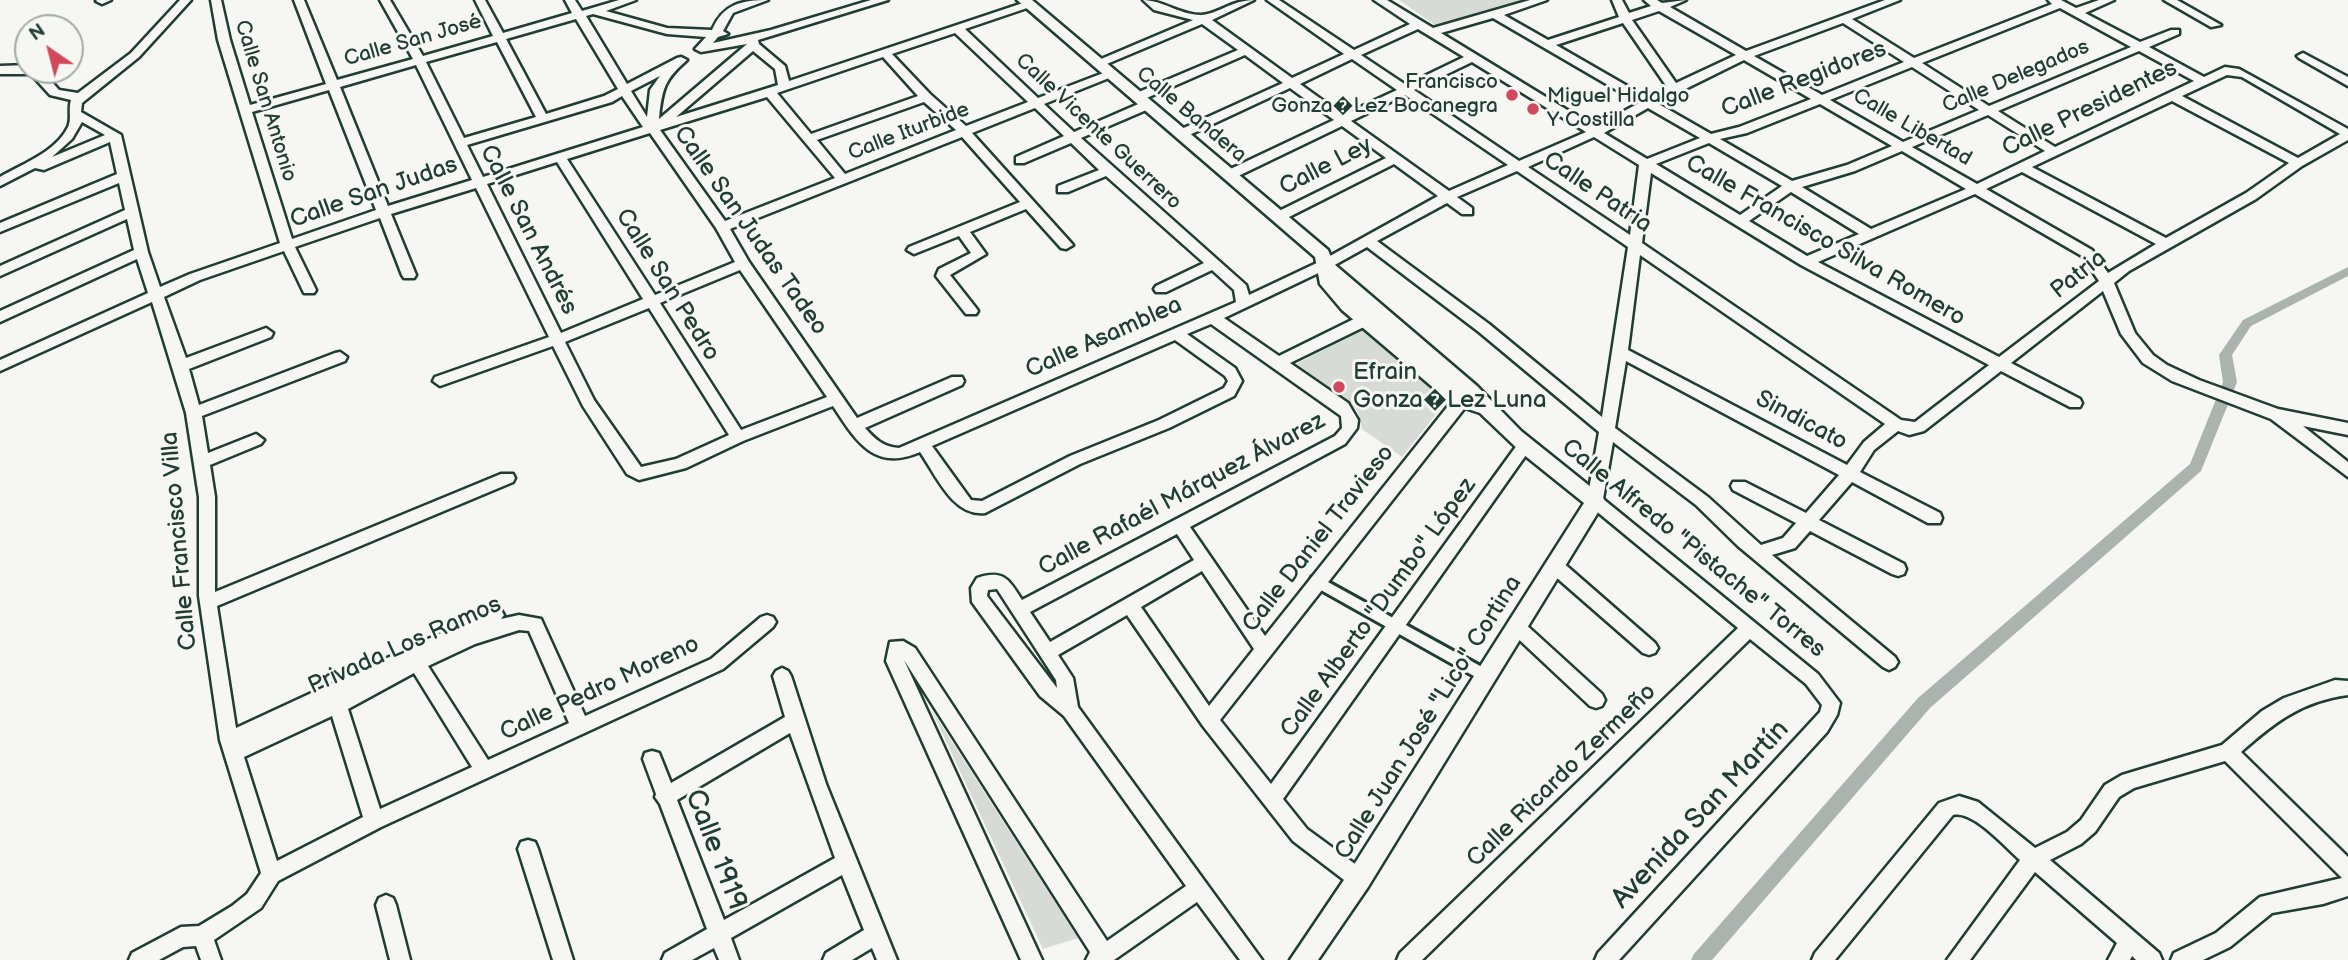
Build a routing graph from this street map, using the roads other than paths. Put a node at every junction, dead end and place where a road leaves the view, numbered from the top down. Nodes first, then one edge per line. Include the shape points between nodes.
1 (186, 0) edge
2 (216, 0) edge
3 (299, 0) edge
4 (385, 0) edge
5 (480, 0) edge
6 (570, 0) edge
7 (631, 0) edge
8 (883, 0) edge
9 (1148, 0) edge
10 (1249, 0) edge
11 (1272, 0) edge
12 (1378, 0) edge
13 (1542, 0) edge
14 (1617, 0) edge
15 (1649, 0) edge
16 (1681, 0) edge
17 (1895, 0) edge
18 (2109, 0) edge
19 (2192, 0) edge
20 (758, 1) edge
21 (1027, 2) edge
22 (2057, 2) edge
23 (2174, 3) edge
24 (727, 5) edge
25 (1660, 7) junction
26 (585, 12) junction
27 (2076, 12) junction
28 (1495, 14) junction
29 (1625, 18) junction
30 (1203, 19) junction
31 (1844, 19) junction
32 (1419, 24) junction
33 (2215, 25) dead end
34 (957, 28) junction
35 (1432, 32) junction
36 (2175, 32) dead end
37 (716, 33) junction
38 (500, 36) junction
39 (752, 42) junction
40 (1546, 44) junction
41 (2137, 46) junction
42 (702, 49) junction
43 (1247, 50) junction
44 (884, 52) junction
45 (1353, 55) junction
46 (1745, 55) junction
47 (2302, 56) dead end
48 (1472, 58) junction
49 (419, 60) junction
50 (681, 60) junction
51 (1913, 62) junction
52 (1098, 64) junction
53 (1110, 74) junction
54 (2201, 80) junction
55 (1293, 82) junction
56 (2348, 82) edge
57 (335, 83) junction
58 (46, 84) edge
59 (784, 87) junction
60 (1674, 88) junction
61 (1405, 90) junction
62 (624, 91) junction
63 (769, 93) junction
64 (2171, 95) junction
65 (81, 97) junction
66 (926, 97) junction
67 (1820, 99) junction
68 (1142, 101) junction
69 (1037, 103) junction
70 (1649, 103) junction
71 (247, 110) junction
72 (1990, 111) junction
73 (77, 115) junction
74 (542, 117) junction
75 (1343, 120) junction
76 (654, 127) junction
77 (964, 131) junction
78 (1594, 133) junction
79 (1181, 134) junction
80 (2348, 134) edge
81 (115, 135) junction
82 (1072, 137) junction
83 (1711, 138) junction
84 (809, 139) junction
85 (459, 144) junction
86 (1901, 146) junction
87 (2056, 153) junction
88 (559, 156) junction
89 (1395, 158) junction
90 (1020, 160) dead end
91 (2298, 163) junction
92 (1646, 164) junction
93 (1516, 166) junction
94 (2023, 168) junction
95 (1108, 171) junction
96 (1229, 175) junction
97 (124, 176) junction
98 (842, 178) junction
99 (478, 181) junction
100 (0, 183) edge
101 (1791, 186) junction
102 (1063, 189) dead end
103 (1976, 189) junction
104 (1449, 196) junction
105 (1030, 203) junction
106 (1467, 211) dead end
107 (132, 212) junction
108 (384, 212) junction
109 (1278, 217) junction
110 (1739, 222) junction
111 (722, 227) junction
112 (0, 228) edge
113 (961, 229) junction
114 (1871, 235) junction
115 (1368, 241) junction
116 (2165, 243) junction
117 (1066, 244) dead end
118 (288, 246) junction
119 (1636, 247) junction
120 (914, 250) dead end
121 (141, 252) junction
122 (1807, 262) junction
123 (1214, 263) junction
124 (743, 264) junction
125 (1327, 266) junction
126 (0, 271) edge
127 (409, 275) dead end
128 (2105, 283) junction
129 (1161, 289) dead end
130 (309, 290) dead end
131 (155, 295) junction
132 (650, 302) junction
133 (1243, 304) junction
134 (971, 311) dead end
135 (0, 317) edge
136 (1212, 317) junction
137 (1365, 320) junction
138 (267, 333) dead end
139 (1176, 333) junction
140 (558, 337) junction
141 (1620, 352) junction
142 (340, 357) dead end
143 (1280, 362) junction
144 (0, 366) edge
145 (181, 366) junction
146 (2000, 366) junction
147 (440, 381) dead end
148 (957, 381) dead end
149 (1466, 396) junction
150 (836, 399) junction
151 (2075, 403) dead end
152 (194, 413) junction
153 (2276, 414) junction
154 (1896, 424) junction
155 (2345, 425) edge
156 (854, 426) junction
157 (1608, 430) junction
158 (738, 437) junction
159 (256, 440) dead end
160 (923, 445) junction
161 (1525, 445) junction
162 (900, 454) joint
163 (203, 461) junction
164 (2348, 471) edge
165 (1849, 475) junction
166 (507, 478) dead end
167 (1739, 486) dead end
168 (1595, 501) junction
169 (1934, 518) dead end
170 (1179, 524) junction
171 (1807, 524) junction
172 (1758, 553) junction
173 (1204, 562) junction
174 (1555, 566) junction
175 (1898, 569) dead end
176 (1317, 581) junction
177 (209, 602) junction
178 (1130, 605) junction
179 (1021, 609) junction
180 (495, 615) dead end
181 (767, 622) dead end
182 (1396, 626) junction
183 (1517, 626) junction
184 (1750, 628) junction
185 (1649, 648) dead end
186 (1264, 649) junction
187 (1048, 652) junction
188 (1889, 662) dead end
189 (417, 663) junction
190 (782, 676) dead end
191 (1486, 676) junction
192 (2347, 686) edge
193 (1596, 700) dead end
194 (1830, 703) joint
195 (338, 705) junction
196 (1070, 710) junction
197 (1209, 720) junction
198 (795, 721) junction
199 (580, 726) junction
200 (231, 746) junction
201 (2228, 752) junction
202 (652, 759) dead end
203 (485, 772) junction
204 (664, 797) junction
205 (1272, 799) junction
206 (374, 821) junction
207 (528, 849) dead end
208 (2033, 859) junction
209 (846, 862) junction
210 (2348, 871) edge
211 (271, 874) junction
212 (1359, 879) junction
213 (2348, 886) edge
214 (1200, 888) junction
215 (386, 905) dead end
216 (876, 934) junction
217 (202, 936) junction
218 (718, 936) junction
219 (2130, 941) junction
220 (1100, 957) edge
221 (139, 960) edge
222 (211, 960) edge
223 (400, 960) edge
224 (563, 960) edge
225 (671, 960) edge
226 (729, 960) edge
227 (833, 960) edge
228 (887, 960) edge
229 (1032, 960) edge
230 (1252, 960) edge
231 (1303, 960) edge
232 (1407, 960) edge
233 (1605, 960) edge
234 (1822, 960) edge
235 (1956, 960) edge
236 (2118, 960) edge
237 (2152, 960) edge
238 (2181, 960) edge

1 - 65 street via 135,55
2 - 71 street, Calle San Antonio
3 - 57 street
4 - 49 street, Calle San Andrés
5 - 38 street
6 - 26 street, Calle San Judas Tadeo
7 - 26 street, Calle San José
8 - 39 street
9 - 30 street via 1158,8
10 - 30 street
11 - 45 street, Calle Patria
12 - 32 street, Calle Francisco Silva Romero
13 - 28 street
14 - 29 street
15 - 25 street, Calle Libertad
16 - 25 street
17 - 31 street, Calle Asamblea
18 - 27 street
19 - 23 street
20 - 24 street
21 - 34 street, Calle San Judas
21 - 52 street, Calle Bandera
22 - 27 street
22 - 51 street, Calle Regidores
23 - 33 street
24 - 37 street
25 - 29 street
25 - 46 street, Calle Libertad
26 - 37 street via 667,31
26 - 38 street, Calle San José
26 - 62 street, Calle San Judas Tadeo
27 - 41 street
28 - 35 street
28 - 40 street
29 - 40 street
29 - 60 street
30 - 43 street
30 - 52 street
31 - 46 street, Calle Asamblea
31 - 51 street
32 - 35 street, Calle Francisco Silva Romero
32 - 45 street
34 - 44 street, Calle San Judas
34 - 69 street, Calle Vicente Guerrero
35 - 48 street, Calle Francisco Silva Romero
36 - 41 street, Calle Delegados
37 - 39 street
37 - 42 street
38 - 49 street, Calle San José
38 - 74 street
39 - 42 street
39 - 59 street via 777,62 784,73
39 - 76 street
40 - 70 street
41 - 54 street
41 - 72 street, Calle Delegados
42 - 50 street
43 - 55 street
43 - 68 street
44 - 59 street, Calle San Judas
44 - 66 street
45 - 55 street
45 - 61 street, Calle Patria
46 - 60 street, Calle Asamblea
46 - 67 street, Calle Libertad
47 - 56 street
48 - 61 street
48 - 78 street, Calle Francisco Silva Romero
49 - 57 street, Calle San José
49 - 85 street, Calle San Andrés
50 - 62 street
50 - 76 street via 656,90
51 - 67 street, Calle Regidores
51 - 72 street
52 - 53 street, Calle Bandera
53 - 68 street, Calle Bandera
53 - 69 street, Calle Iturbide
54 - 64 street, Calle Presidentes
54 - 80 street, Calle Presidentes via 2230,70 2241,72
55 - 75 street
55 - 79 street
57 - 71 street, Calle San José
57 - 108 street
58 - 65 street via 55,94
59 - 63 street, Calle San Judas
60 - 70 street, Calle Asamblea
61 - 75 street
61 - 93 street, Calle Patria
62 - 74 street
62 - 76 street, Calle San Judas Tadeo via 644,122
63 - 76 street, Calle San Judas
63 - 84 street
64 - 87 street, Calle Presidentes
64 - 91 street
65 - 73 street via 74,104
66 - 77 street
66 - 84 street
67 - 83 street, Calle Regidores
67 - 86 street, Calle Libertad
68 - 79 street, Calle Bandera
68 - 82 street
69 - 77 street, Calle Iturbide
69 - 82 street, Calle Vicente Guerrero
70 - 78 street, Calle Asamblea
70 - 83 street
71 - 118 street, Calle San Antonio
72 - 86 street, Calle Delegados
72 - 87 street
73 - 81 street
73 - 100 street via 73,129 57,146
74 - 85 street
75 - 89 street
75 - 96 street
76 - 88 street, Calle San Judas
76 - 111 street, Calle San Judas Tadeo
77 - 98 street, Calle Iturbide
77 - 105 street
78 - 92 street, Calle Francisco Silva Romero
78 - 93 street, Calle Asamblea
79 - 96 street, Calle Bandera
80 - 91 street, Patria
81 - 97 street, Calle Francisco Villa
81 - 100 street
82 - 90 street
82 - 95 street, Calle Vicente Guerrero
83 - 92 street, Calle Regidores
83 - 101 street
84 - 98 street
85 - 99 street, Calle San Andrés
86 - 101 street, Calle Delegados
86 - 103 street, Calle Libertad
87 - 94 street, Calle Presidentes
88 - 99 street, Calle San Judas
88 - 132 street, Calle San Pedro
89 - 104 street
89 - 109 street, Calle Ley
91 - 116 street, Patria via 2251,196
92 - 110 street, Calle Francisco Silva Romero
92 - 119 street
93 - 104 street, Calle Asamblea
93 - 119 street, Calle Patria
94 - 103 street, Calle Presidentes
94 - 116 street
95 - 102 street
95 - 123 street, Calle Vicente Guerrero
96 - 109 street, Calle Bandera
97 - 107 street, Calle Francisco Villa
97 - 112 street
98 - 111 street, Calle Iturbide
99 - 108 street, Calle San Judas
99 - 140 street, Calle San Andrés
101 - 110 street, Calle Delegados
101 - 114 street
103 - 114 street, Calle Presidentes
103 - 128 street, Calle Libertad via 2087,253
104 - 106 street
104 - 115 street, Calle Asamblea
105 - 113 street
105 - 117 street
107 - 121 street, Calle Francisco Villa
107 - 126 street
108 - 118 street, Calle San Judas
108 - 127 street
109 - 125 street, Calle Bandera via 1322,254
110 - 122 street, Calle Francisco Silva Romero
111 - 124 street, Calle San Judas Tadeo
113 - 120 street
113 - 134 street via 979,254 944,271 943,276
114 - 122 street, Calle Presidentes
115 - 125 street, Calle Asamblea
115 - 157 street
116 - 128 street, Patria
118 - 130 street, Calle San Antonio
118 - 131 street, Calle San Judas
119 - 141 street
119 - 154 street, Calle Patria
121 - 131 street, Calle Francisco Villa
121 - 135 street
122 - 146 street, Calle Francisco Silva Romero
123 - 129 street
123 - 133 street, Calle Vicente Guerrero via 1241,288
124 - 132 street
124 - 150 street, Calle San Judas Tadeo
125 - 133 street, Calle Asamblea
125 - 137 street, Calle Alfredo "Pistache" Torres via 1328,284
125 - 149 street, Calle Alfredo "Pistache" Torres
128 - 146 street, Patria
128 - 153 street, Calle Libertad via 2129,339 2151,362
131 - 144 street, Calle San Judas
131 - 145 street, Calle Francisco Villa
132 - 140 street
132 - 158 street, Calle San Pedro
133 - 136 street, Calle Asamblea
136 - 139 street, Calle Asamblea
136 - 143 street, Calle Rafaél Márquez Álvarez
137 - 143 street
137 - 149 street, Calle Alfredo "Pistache" Torres
138 - 145 street
139 - 160 street, Calle Asamblea
139 - 160 street via 1230,372 1235,381 1229,392 1075,460 985,507 965,504
140 - 147 street
140 - 158 street, Calle San Andrés via 588,402 639,474 680,464
141 - 157 street
141 - 165 street, Sindicato
142 - 152 street
143 - 170 street, Calle Rafaél Márquez Álvarez via 1343,407 1350,415 1349,432
145 - 152 street, Calle Francisco Villa
146 - 151 street, Calle Francisco Silva Romero
146 - 154 street, Patria via 1919,426 1909,429
148 - 156 street
149 - 161 street, Calle Alfredo "Pistache" Torres
149 - 176 street, Calle Daniel Travieso
150 - 156 street, Calle San Judas Tadeo
150 - 158 street
152 - 163 street, Calle Francisco Villa
153 - 155 street
153 - 164 street
154 - 165 street via 1869,446
156 - 162 street, Calle San Judas Tadeo via 873,446
157 - 168 street
157 - 172 street via 1702,501
159 - 163 street
160 - 162 street, Calle Asamblea
161 - 168 street, Calle Alfredo "Pistache" Torres
161 - 182 street, Calle Alberto "Dumbo" López
163 - 177 street, Calle Francisco Villa
165 - 169 street
165 - 171 street, Sindicato
166 - 177 street
167 - 171 street
168 - 174 street, Calle Juan José "Lico" Cortina
168 - 184 street, Calle Alfredo "Pistache" Torres
170 - 173 street
170 - 179 street, Calle Rafaél Márquez Álvarez
171 - 172 street, Sindicato via 1789,543
171 - 175 street
172 - 188 street
173 - 178 street
173 - 186 street
174 - 183 street, Calle Juan José "Lico" Cortina
174 - 185 street
176 - 182 street
176 - 186 street, Calle Daniel Travieso
177 - 200 street, Calle Francisco Villa
178 - 187 street
178 - 197 street
179 - 187 street
179 - 196 street via 1001,582 983,583 979,588 978,597 1046,690
180 - 200 street
181 - 199 street, Calle Pedro Moreno via 717,664
182 - 191 street
182 - 205 street, Calle Alberto "Dumbo" López
183 - 191 street, Calle Juan José "Lico" Cortina
183 - 193 street
184 - 194 street, Calle Alfredo "Pistache" Torres via 1812,679
184 - 232 street, Calle Ricardo Zermeño
186 - 197 street, Calle Daniel Travieso
187 - 196 street via 1065,678
189 - 195 street, Privada Los Ramos
189 - 199 street, Privada Los Ramos via 517,621 535,624
189 - 203 street
190 - 198 street
191 - 212 street, Calle Juan José "Lico" Cortina
192 - 201 street via 2290,704
194 - 233 street, Avenida San Martín via 1821,726
195 - 200 street, Privada Los Ramos
195 - 206 street
196 - 214 street
197 - 205 street
198 - 204 street
198 - 209 street
199 - 203 street, Calle Pedro Moreno
200 - 211 street, Calle Francisco Villa
201 - 208 street via 2129,781 2112,791 2074,838
201 - 210 street
202 - 204 street, Calle 1919
203 - 206 street, Calle Pedro Moreno
204 - 218 street, Calle 1919
205 - 212 street via 1308,843
206 - 211 street, Calle Pedro Moreno
207 - 224 street
208 - 219 street
208 - 234 street via 1980,813 1955,804 1946,809
208 - 235 street
209 - 216 street
209 - 218 street
211 - 217 street via 254,901
212 - 231 street, Calle Juan José "Lico" Cortina
213 - 238 street via 2267,904 2222,940
214 - 220 street
214 - 230 street
215 - 223 street
216 - 227 street
216 - 228 street
217 - 221 street via 181,937
217 - 222 street
218 - 225 street
218 - 226 street, Calle 1919
219 - 236 street
219 - 237 street
220 - 229 street via 909,653 896,647 895,660

